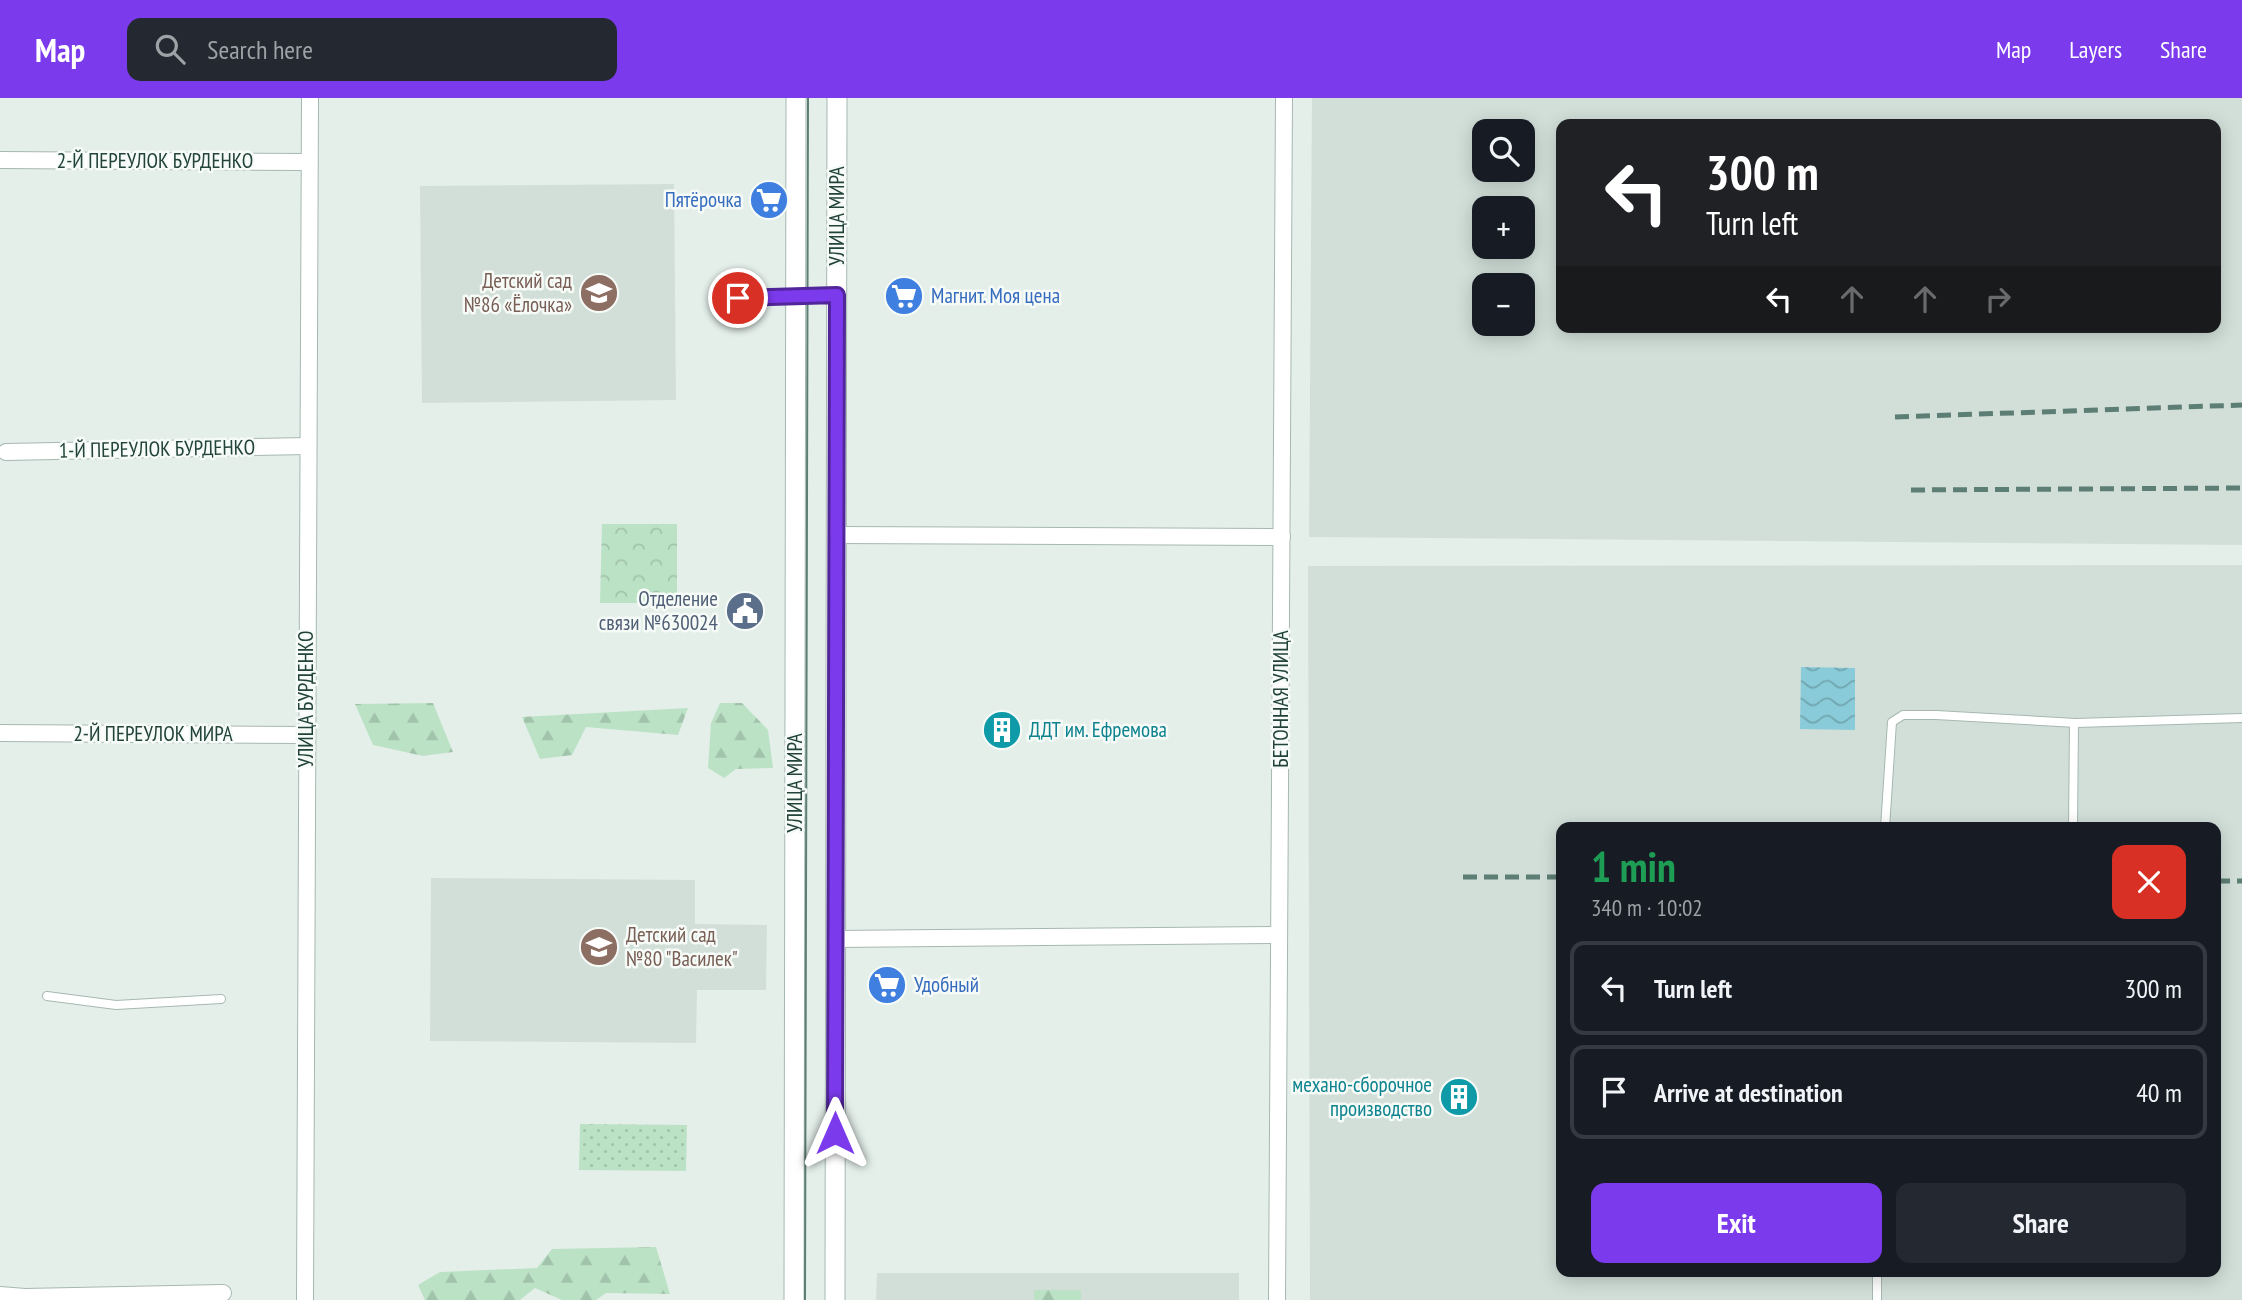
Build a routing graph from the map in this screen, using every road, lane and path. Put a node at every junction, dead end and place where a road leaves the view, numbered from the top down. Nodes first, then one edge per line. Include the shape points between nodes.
1 (310, 98) edge
2 (796, 98) edge
3 (837, 98) edge
4 (1284, 98) edge
5 (0, 160) edge
6 (309, 162) junction
7 (837, 295) junction
8 (796, 296) junction
9 (716, 298) dead end
10 (308, 446) junction
11 (6, 452) dead end
12 (836, 535) junction
13 (1282, 537) junction
14 (2242, 718) edge
15 (2074, 723) junction
16 (0, 733) edge
17 (306, 735) junction
18 (1885, 822) edge
19 (2073, 822) edge
20 (1279, 935) junction
21 (835, 939) junction
22 (47, 996) dead end
23 (221, 999) dead end
24 (1877, 1277) edge
25 (223, 1293) dead end
26 (0, 1295) edge
27 (305, 1300) edge
28 (794, 1300) edge
29 (835, 1300) edge
30 (1277, 1300) edge
31 (1877, 1300) edge

1 - 6 street, УЛИЦА БУРДЕНКО
2 - 8 street, УЛИЦА МИРА
3 - 7 street, УЛИЦА МИРА
4 - 13 street, БЕТОННАЯ УЛИЦА
5 - 6 street, 2-Й ПЕРЕУЛОК БУРДЕНКО
6 - 10 street, УЛИЦА БУРДЕНКО
7 - 8 lane
7 - 12 street, УЛИЦА МИРА
8 - 9 lane
8 - 28 street, УЛИЦА МИРА
10 - 11 street, 1-Й ПЕРЕУЛОК БУРДЕНКО
10 - 17 street, УЛИЦА БУРДЕНКО
12 - 13 street
12 - 21 street, УЛИЦА МИРА
13 - 20 street, БЕТОННАЯ УЛИЦА
14 - 15 lane
15 - 18 lane via 1903,715 1892,722
15 - 19 lane
16 - 17 street, 2-Й ПЕРЕУЛОК МИРА
17 - 27 street, УЛИЦА БУРДЕНКО
20 - 21 street
20 - 30 street, БЕТОННАЯ УЛИЦА
21 - 29 street, УЛИЦА МИРА
22 - 23 lane via 116,1004
24 - 31 lane
25 - 26 street

